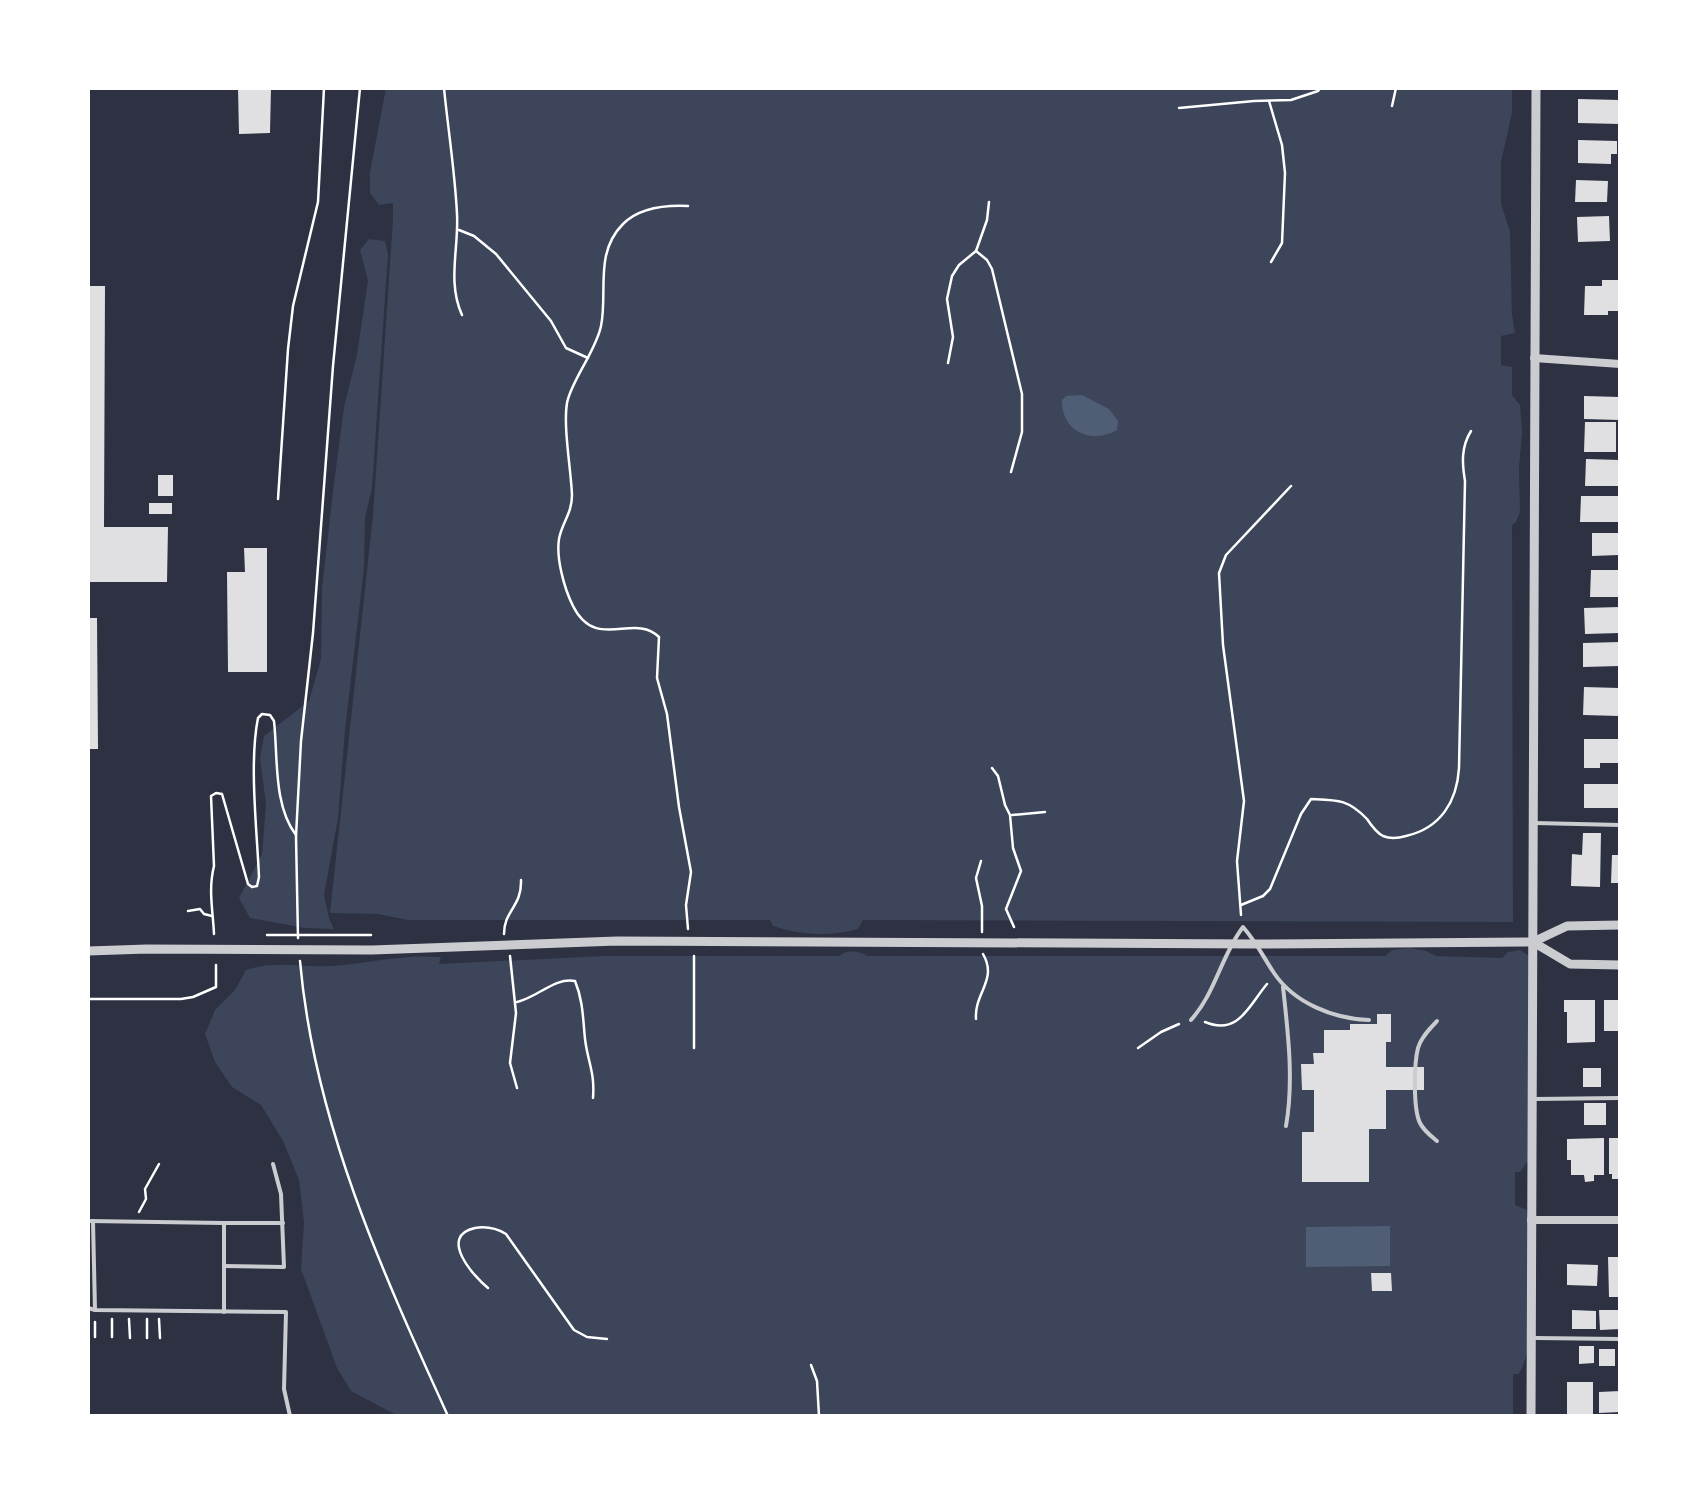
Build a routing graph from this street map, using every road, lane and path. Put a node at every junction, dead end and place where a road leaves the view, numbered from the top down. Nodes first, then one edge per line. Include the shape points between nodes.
1 (324, 88) edge
2 (360, 88) edge
3 (444, 88) edge
4 (1320, 88) edge
5 (1396, 88) edge
6 (1536, 88) edge
7 (1269, 101) junction
8 (1392, 106) dead end
9 (1179, 108) dead end
10 (988, 202) dead end
11 (688, 206) dead end
12 (458, 230) junction
13 (976, 251) junction
14 (1271, 262) dead end
15 (462, 315) dead end
16 (588, 358) junction
17 (1534, 358) junction
18 (948, 364) dead end
19 (1620, 364) edge
20 (1471, 431) dead end
21 (1012, 472) dead end
22 (1291, 486) dead end
23 (278, 499) dead end
24 (992, 768) dead end
25 (1045, 812) dead end
26 (1010, 815) junction
27 (1533, 823) junction
28 (1620, 825) edge
29 (296, 836) junction
30 (522, 880) dead end
31 (1240, 905) junction
32 (188, 910) dead end
33 (212, 916) junction
34 (504, 926) dead end
35 (687, 926) dead end
36 (1620, 926) edge
37 (1014, 927) dead end
38 (1242, 928) junction
39 (258, 935) dead end
40 (371, 935) dead end
41 (214, 936) dead end
42 (691, 942) junction
43 (1533, 942) junction
44 (1230, 944) junction
45 (1258, 944) junction
46 (506, 945) junction
47 (88, 951) edge
48 (216, 960) dead end
49 (1620, 965) edge
50 (1275, 975) junction
51 (1283, 984) junction
52 (88, 999) edge
53 (516, 1002) junction
54 (1191, 1020) junction
55 (1369, 1020) dead end
56 (1437, 1021) dead end
57 (694, 1048) dead end
58 (1138, 1048) dead end
59 (517, 1088) dead end
60 (593, 1098) dead end
61 (1620, 1098) edge
62 (1532, 1099) junction
63 (1286, 1126) dead end
64 (1437, 1141) dead end
65 (159, 1164) dead end
66 (273, 1164) dead end
67 (1531, 1220) junction
68 (1620, 1220) edge
69 (90, 1222) edge
70 (133, 1222) junction
71 (224, 1223) junction
72 (283, 1223) junction
73 (224, 1266) junction
74 (488, 1288) dead end
75 (88, 1308) edge
76 (95, 1310) junction
77 (112, 1311) junction
78 (129, 1311) junction
79 (147, 1311) junction
80 (160, 1311) junction
81 (224, 1312) junction
82 (94, 1338) dead end
83 (112, 1338) dead end
84 (130, 1338) dead end
85 (147, 1338) dead end
86 (160, 1338) dead end
87 (1531, 1338) junction
88 (607, 1339) dead end
89 (1620, 1339) edge
90 (810, 1365) dead end
91 (290, 1416) edge
92 (448, 1416) edge
93 (819, 1416) edge
94 (1531, 1416) edge

1 - 23 path via 318,202 288,349
2 - 29 path
3 - 12 path
4 - 7 path
5 - 8 path
6 - 17 street
7 - 9 path
7 - 14 path via 1285,173 1282,243
10 - 13 path
11 - 16 path via 641,213 621,226 604,264 601,326
12 - 15 path via 454,284
12 - 16 path via 496,254 566,348
13 - 18 path via 952,276
13 - 21 path via 992,269 1022,394
16 - 35 path via 566,407 572,498 560,538 561,564 570,601 589,626 647,628 658,637 658,678 691,872
17 - 19 street
17 - 27 street
20 - 31 path via 1462,460 1459,768 1452,802 1417,834 1388,838 1355,806 1311,799 1270,890
22 - 31 path via 1226,555 1219,573 1244,802
24 - 26 path
25 - 26 path
26 - 37 path via 1021,871 1006,910
27 - 28 lane
27 - 43 street
29 - 33 path via 282,802 274,721 262,714 255,756 257,886 248,884 222,794 216,793 210,802
29 - 92 path via 302,984 340,1156
30 - 34 path via 519,902
31 - 38 path
32 - 33 path
33 - 41 path
36 - 43 street via 1567,926
38 - 44 lane
38 - 45 lane
39 - 40 path
42 - 44 street
42 - 46 street
42 - 57 path
43 - 45 street
43 - 49 street via 1570,964
43 - 62 street
44 - 45 street
44 - 54 lane via 1214,987
45 - 50 lane
46 - 47 street
46 - 53 path
48 - 52 path via 216,987 192,997
50 - 51 lane
50 - 54 path via 1237,1022 1219,1027
51 - 55 lane via 1336,1016
51 - 63 lane
53 - 59 path via 510,1064
53 - 60 path via 575,980
54 - 58 path
56 - 64 lane via 1422,1038 1416,1060 1418,1118
61 - 62 lane
62 - 67 street
65 - 70 path
66 - 72 lane
67 - 68 street
67 - 87 street
69 - 70 lane
69 - 76 lane
70 - 71 lane
71 - 72 lane
71 - 73 lane
72 - 73 lane via 284,1267
73 - 81 lane
74 - 88 path via 466,1267 458,1247 460,1236 478,1227 506,1234 574,1330
75 - 76 lane
76 - 77 lane
76 - 82 path
77 - 78 lane
77 - 83 path
78 - 79 lane
78 - 84 path
79 - 80 lane
79 - 85 path
80 - 81 lane
80 - 86 path
81 - 91 lane via 286,1312
87 - 89 lane
87 - 94 street
90 - 93 path

